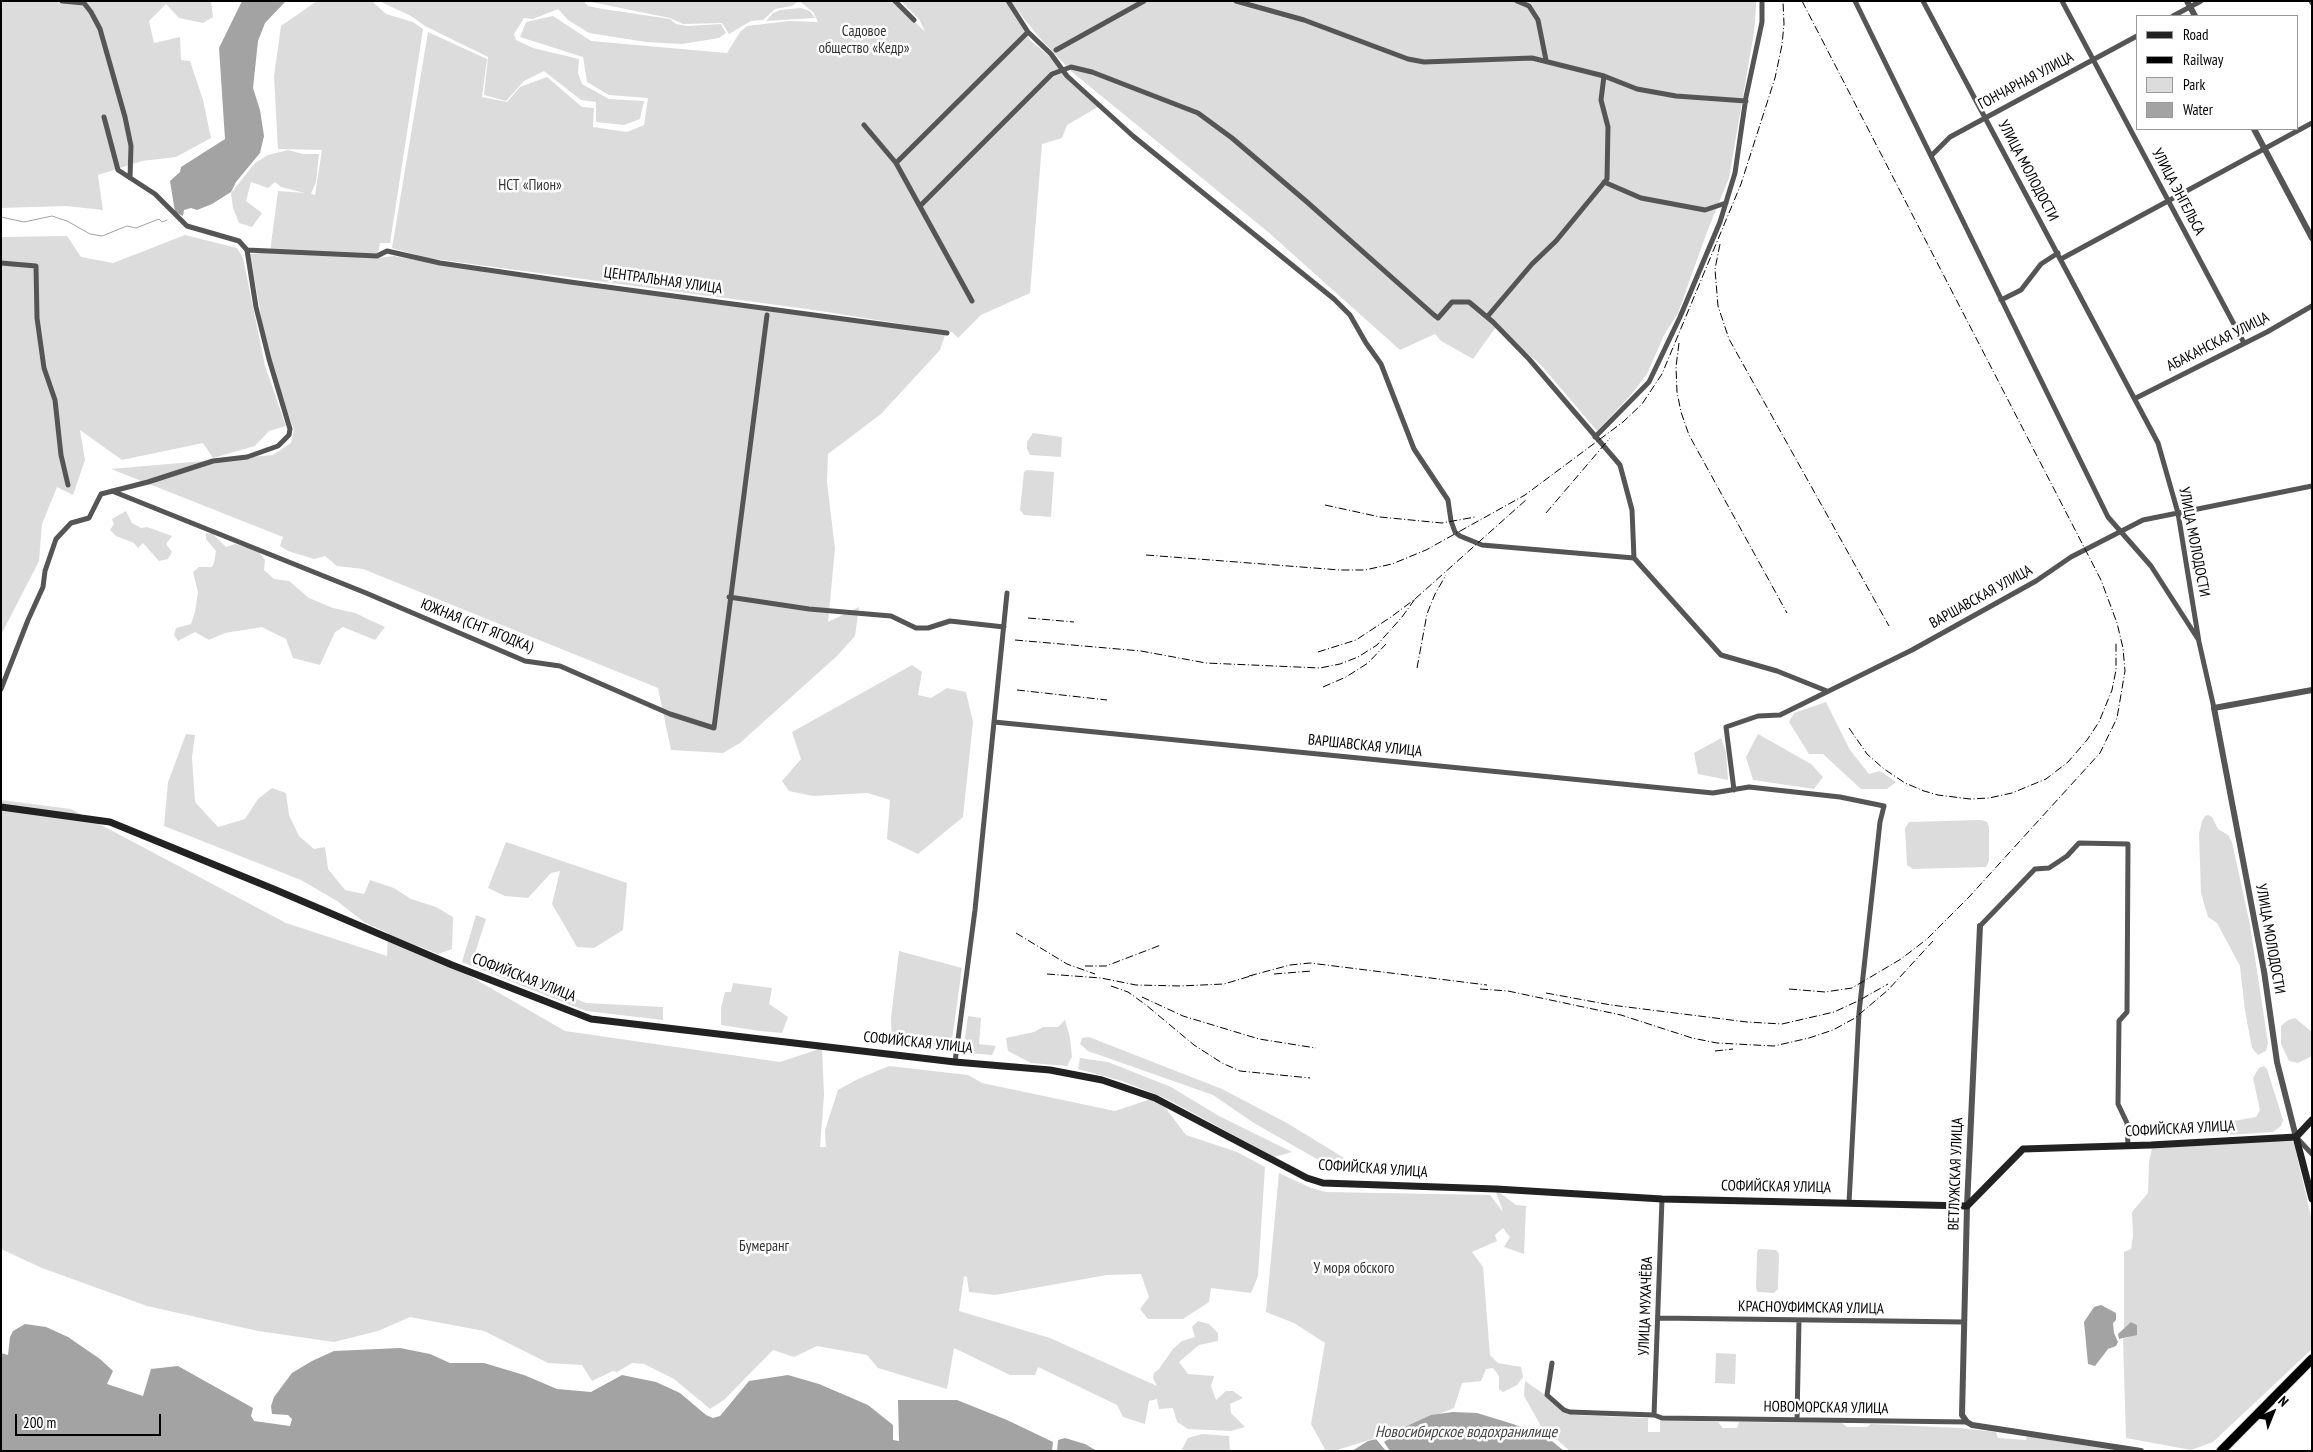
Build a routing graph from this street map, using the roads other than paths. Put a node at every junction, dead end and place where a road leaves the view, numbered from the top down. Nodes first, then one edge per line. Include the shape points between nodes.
1 (62, 1) edge
2 (895, 1) edge
3 (1008, 1) edge
4 (1144, 1) edge
5 (1236, 1) edge
6 (1517, 1) edge
7 (1762, 1) edge
8 (1863, 1) edge
9 (1923, 1) edge
10 (2062, 1) edge
11 (2201, 1) edge
12 (1856, 4) edge
13 (2188, 4) edge
14 (2174, 15) edge
15 (2194, 15) edge
16 (914, 20) dead end
17 (1028, 32) junction
18 (2136, 37) edge
19 (1056, 50) dead end
20 (2092, 59) junction
21 (1546, 60) junction
22 (1064, 69) junction
23 (1604, 76) junction
24 (1746, 100) junction
25 (1985, 116) junction
26 (104, 117) dead end
27 (2312, 123) edge
28 (864, 125) dead end
29 (2255, 130) edge
30 (2265, 150) junction
31 (1932, 155) junction
32 (896, 162) junction
33 (130, 178) junction
34 (1604, 182) junction
35 (2169, 201) junction
36 (1726, 203) junction
37 (920, 206) junction
38 (2312, 238) edge
39 (247, 250) junction
40 (2058, 253) junction
41 (2061, 259) junction
42 (1, 263) edge
43 (2001, 300) junction
44 (972, 301) dead end
45 (2312, 306) edge
46 (767, 315) dead end
47 (1488, 317) junction
48 (947, 333) dead end
49 (2244, 343) junction
50 (2136, 398) junction
51 (1595, 437) junction
52 (68, 485) dead end
53 (2312, 486) edge
54 (111, 490) junction
55 (2178, 513) junction
56 (2119, 531) junction
57 (1634, 558) junction
58 (1007, 593) dead end
59 (729, 598) junction
60 (1004, 627) junction
61 (2199, 642) junction
62 (1, 689) edge
63 (2312, 690) edge
64 (1827, 691) junction
65 (2214, 708) junction
66 (994, 722) junction
67 (1734, 790) junction
68 (1884, 806) joint
69 (1, 807) edge
70 (1980, 926) joint
71 (955, 1062) junction
72 (2312, 1120) edge
73 (2296, 1137) junction
74 (2128, 1146) junction
75 (2312, 1154) edge
76 (1662, 1199) junction
77 (2312, 1199) edge
78 (1849, 1203) junction
79 (1967, 1206) junction
80 (1658, 1318) junction
81 (1799, 1320) junction
82 (1964, 1322) junction
83 (2312, 1359) edge
84 (1552, 1362) dead end
85 (1654, 1415) junction
86 (1797, 1420) junction
87 (1966, 1422) junction
88 (2141, 1451) edge
89 (2221, 1451) edge

1 - 33 street via 84,3 100,29 126,117 131,146
2 - 16 street
3 - 17 street
4 - 19 street
5 - 21 street via 1304,20 1416,61
6 - 21 street via 1529,6 1538,20
7 - 24 street via 1762,22
8 - 12 street
9 - 25 street, УЛИЦА МОЛОДОСТИ
10 - 20 street, УЛИЦА ЭНГЕЛЬСА
11 - 13 street
12 - 31 street
13 - 14 street
13 - 15 street
17 - 22 street
17 - 32 street
18 - 20 street, ГОНЧАРНАЯ УЛИЦА
20 - 25 street, ГОНЧАРНАЯ УЛИЦА
20 - 35 street, УЛИЦА ЭНГЕЛЬСА
21 - 23 street
22 - 37 street via 1052,74
22 - 47 street via 1077,67 1198,113 1307,202 1438,318 1452,302 1469,302
22 - 57 street via 1067,76 1133,136 1350,315 1382,364 1414,450 1448,500 1455,532 1482,545
23 - 24 street via 1637,89 1676,96
23 - 34 street via 1601,100 1608,127 1607,179
24 - 36 street via 1735,173
25 - 31 street, ГОНЧАРНАЯ УЛИЦА via 1950,136
25 - 40 street, УЛИЦА МОЛОДОСТИ
26 - 33 street via 118,170
27 - 30 street
28 - 32 street
29 - 30 street
30 - 35 street
30 - 38 street
31 - 43 street
32 - 37 street
33 - 39 street via 155,194 187,226 239,241
34 - 36 street via 1641,198 1705,210
34 - 47 street
35 - 41 street
35 - 49 street, УЛИЦА ЭНГЕЛЬСА
36 - 51 street via 1680,317 1649,382
37 - 44 street
39 - 48 street, ЦЕНТРАЛЬНАЯ УЛИЦА via 377,256 387,251 440,263
39 - 54 street via 256,307 289,435 278,446 247,457 212,461 148,482
40 - 41 street, УЛИЦА МОЛОДОСТИ
40 - 43 street via 2041,264 2021,290
41 - 50 street, УЛИЦА МОЛОДОСТИ
42 - 52 street via 36,266 44,368 55,400
43 - 56 street via 2108,517
45 - 49 street, АБАКАНСКАЯ УЛИЦА
46 - 59 street
47 - 51 street via 1529,359
49 - 50 street, АБАКАНСКАЯ УЛИЦА
50 - 55 street, УЛИЦА МОЛОДОСТИ via 2158,443
51 - 57 street via 1620,465 1632,510
53 - 55 street, ВАРШАВСКАЯ УЛИЦА
54 - 59 street, ЮЖНАЯ (СНТ ЯГОДКА) via 525,661 560,666 670,714 714,728
54 - 62 street via 101,494 89,518 71,523 56,539 43,587
55 - 56 street, ВАРШАВСКАЯ УЛИЦА via 2142,520
55 - 61 street, УЛИЦА МОЛОДОСТИ
56 - 61 street via 2152,566
56 - 64 street, ВАРШАВСКАЯ УЛИЦА via 1912,650
57 - 64 street via 1721,656 1778,671
58 - 60 street
59 - 60 street via 891,616 916,628 950,621
60 - 66 street
61 - 65 street, УЛИЦА МОЛОДОСТИ
63 - 65 street
64 - 67 street, ВАРШАВСКАЯ УЛИЦА via 1780,715 1758,716 1726,727
65 - 73 street, УЛИЦА МОЛОДОСТИ via 2264,971 2277,1062
66 - 67 street, ВАРШАВСКАЯ УЛИЦА via 1713,793
66 - 71 street via 976,910
67 - 68 street, ВАРШАВСКАЯ УЛИЦА via 1749,787 1840,797
68 - 78 street, СОФИЙСКАЯ УЛИЦА via 1859,1013
69 - 71 main road, СОФИЙСКАЯ УЛИЦА via 110,822 452,966 592,1019
70 - 74 street via 2035,868 2049,868 2079,843 2128,844 2127,1012 2119,1021 2118,1104 2127,1123
70 - 79 street, ВЕТЛУЖСКАЯ УЛИЦА
71 - 76 main road, СОФИЙСКАЯ УЛИЦА via 1050,1070 1130,1088 1181,1111 1307,1178 1323,1183
72 - 73 main road
73 - 74 main road, СОФИЙСКАЯ УЛИЦА
73 - 75 street
73 - 77 main road
74 - 79 main road, СОФИЙСКАЯ УЛИЦА via 2023,1149
76 - 78 main road, СОФИЙСКАЯ УЛИЦА
76 - 80 street, УЛИЦА МУХАЧЁВА
78 - 79 main road, СОФИЙСКАЯ УЛИЦА
79 - 82 street, ВЕТЛУЖСКАЯ УЛИЦА
80 - 81 street, КРАСНОУФИМСКАЯ УЛИЦА
80 - 85 street, УЛИЦА МУХАЧЁВА
81 - 82 street, КРАСНОУФИМСКАЯ УЛИЦА
81 - 86 street
82 - 87 street, ВЕТЛУЖСКАЯ УЛИЦА via 1962,1415
83 - 89 highway
84 - 85 street, НОВОМОРСКАЯ УЛИЦА via 1547,1395 1564,1410
85 - 86 street, НОВОМОРСКАЯ УЛИЦА via 1662,1418
86 - 87 street, НОВОМОРСКАЯ УЛИЦА
87 - 88 street, НОВОМОРСКАЯ УЛИЦА

